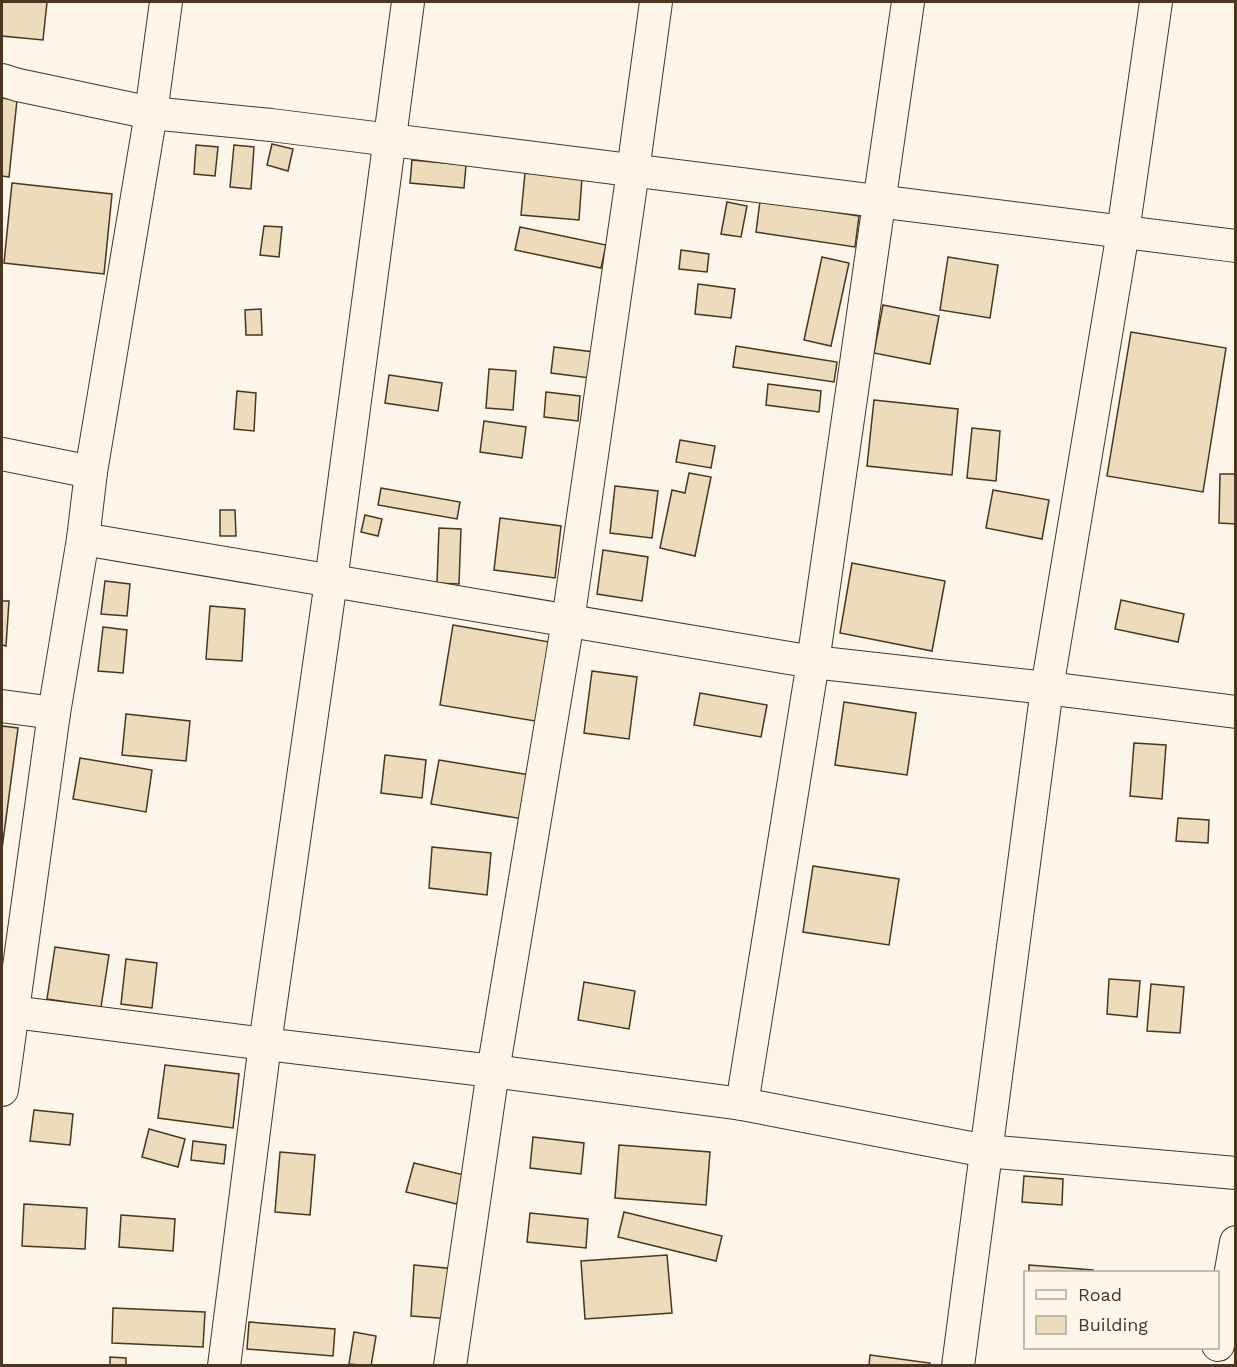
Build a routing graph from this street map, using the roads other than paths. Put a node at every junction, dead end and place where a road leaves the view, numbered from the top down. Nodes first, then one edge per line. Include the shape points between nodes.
1 (166, 2) edge
2 (408, 2) edge
3 (656, 2) edge
4 (908, 2) edge
5 (1155, 2) edge
6 (2, 80) edge
7 (151, 113) junction
8 (388, 141) junction
9 (633, 171) junction
10 (879, 202) junction
11 (1123, 232) junction
12 (1236, 246) edge
13 (2, 454) edge
14 (91, 472) junction
15 (83, 539) junction
16 (331, 581) junction
17 (568, 621) junction
18 (813, 662) junction
19 (1047, 688) junction
20 (2, 706) edge
21 (1236, 712) edge
22 (54, 713) junction
23 (13, 1012) junction
24 (265, 1044) junction
25 (493, 1071) junction
26 (2, 1090) edge
27 (742, 1104) junction
28 (986, 1151) junction
29 (1236, 1173) edge
30 (1236, 1242) edge
31 (1219, 1335) edge
32 (1217, 1349) edge
33 (224, 1365) edge
34 (450, 1365) edge
35 (958, 1365) edge
36 (1214, 1365) edge

1 - 7 street
2 - 8 street
3 - 9 street
4 - 10 street
5 - 11 street
6 - 7 street
7 - 8 street
7 - 14 street
8 - 9 street
8 - 16 street
9 - 10 street
9 - 17 street
10 - 11 street
10 - 18 street
11 - 12 street
11 - 19 street
13 - 14 street
14 - 15 street
15 - 16 street
15 - 22 street
16 - 17 street
16 - 24 street
17 - 18 street
17 - 25 street
18 - 19 street
18 - 27 street
19 - 21 street
19 - 28 street
20 - 22 street
22 - 23 street
23 - 24 street
23 - 26 street
24 - 25 street
24 - 33 street
25 - 27 street
25 - 34 street
27 - 28 street
28 - 29 street
28 - 35 street
30 - 31 street
32 - 36 street

